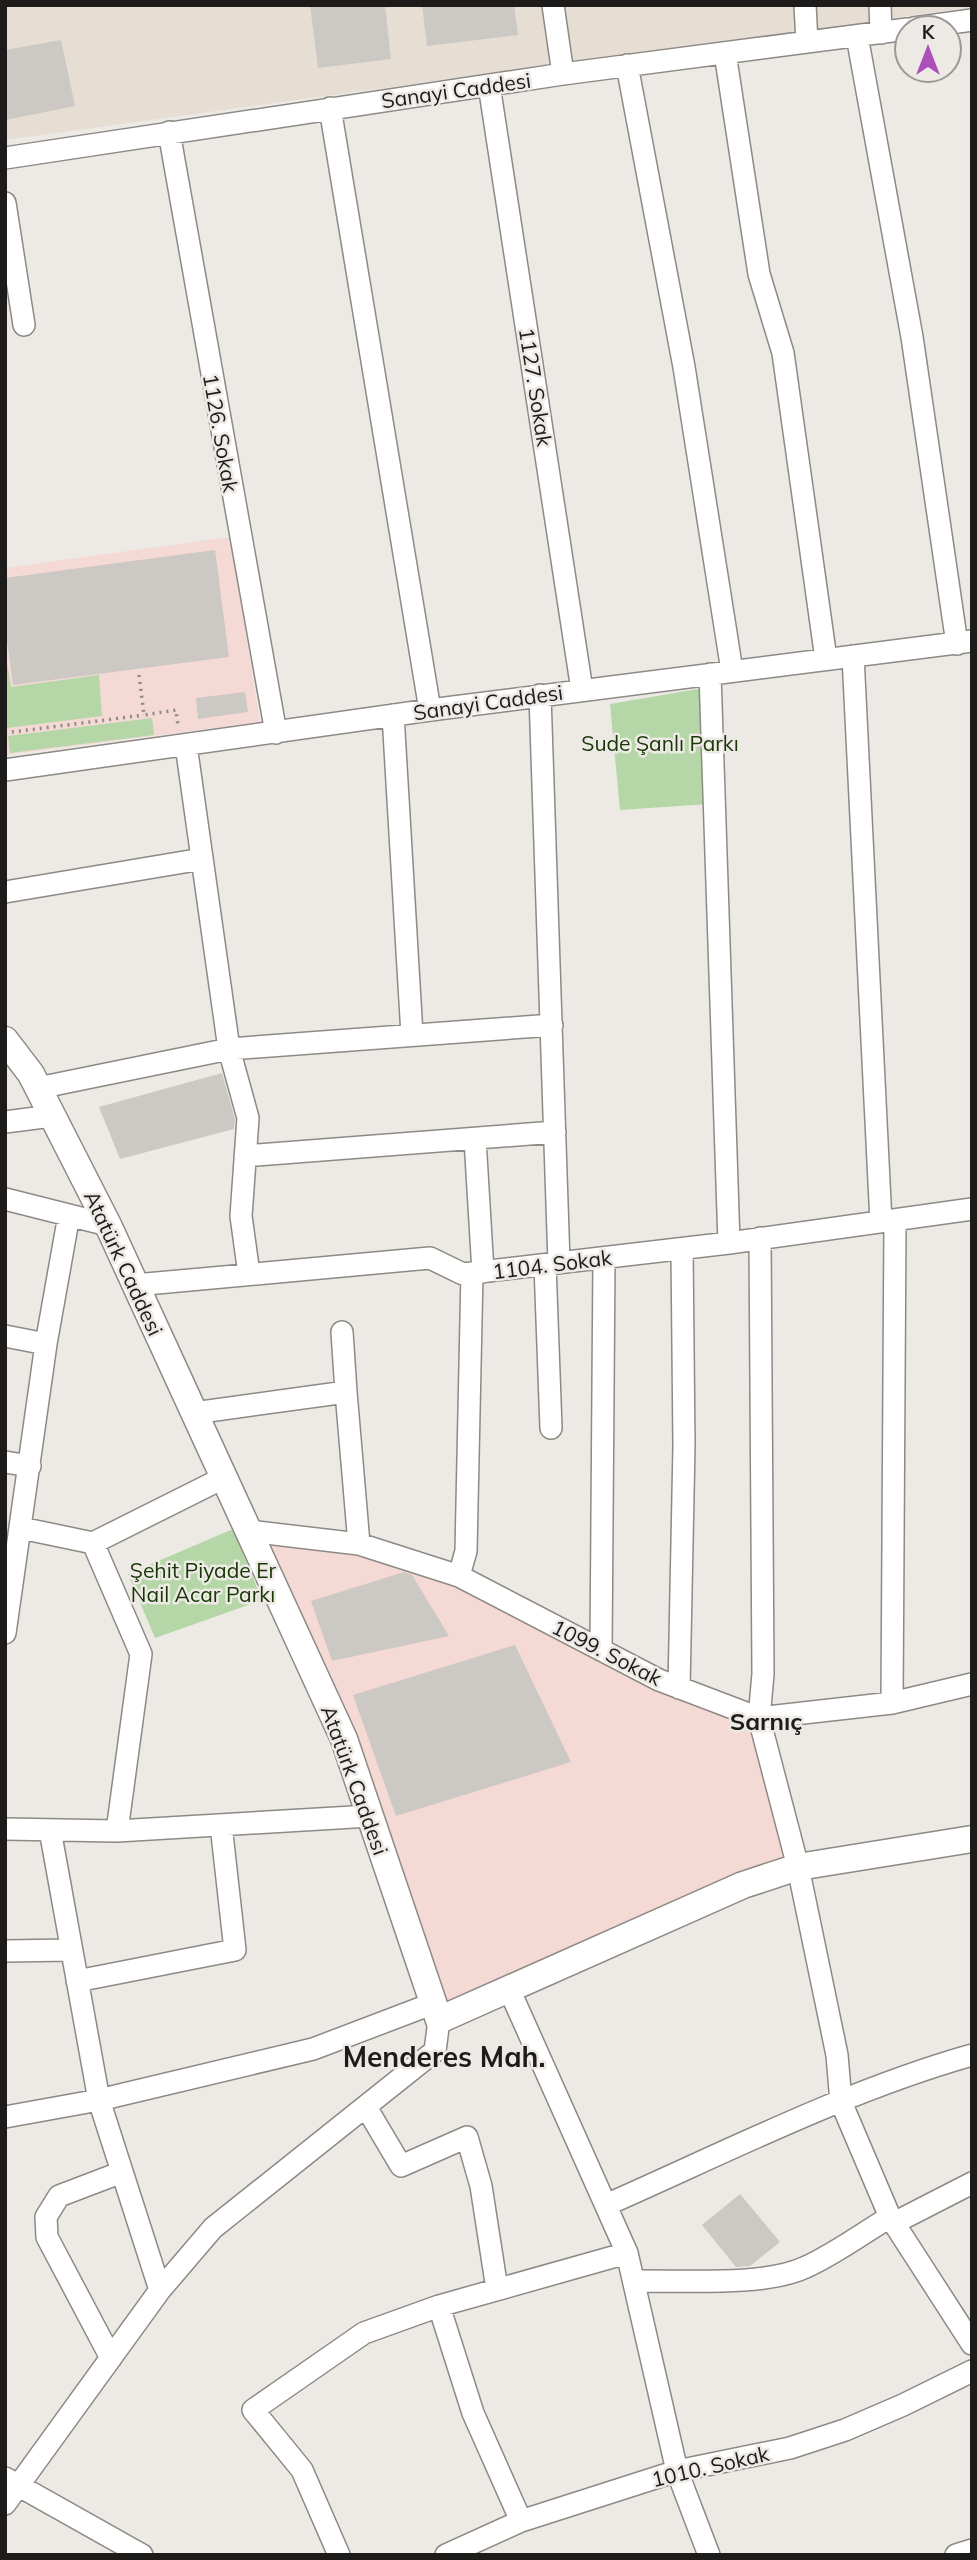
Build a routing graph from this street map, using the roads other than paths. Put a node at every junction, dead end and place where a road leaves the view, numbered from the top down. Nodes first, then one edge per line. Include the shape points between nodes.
1 (553, 5) edge
2 (805, 5) edge
3 (880, 5) edge
4 (893, 31) edge
5 (881, 33) junction
6 (857, 36) junction
7 (807, 42) junction
8 (725, 53) junction
9 (627, 65) junction
10 (563, 74) junction
11 (489, 85) junction
12 (330, 108) junction
13 (169, 132) junction
14 (5, 158) edge
15 (5, 203) edge
16 (24, 325) dead end
17 (964, 643) edge
18 (853, 656) junction
19 (826, 659) junction
20 (721, 673) junction
21 (582, 690) junction
22 (540, 695) junction
23 (430, 710) junction
24 (393, 715) junction
25 (276, 733) junction
26 (184, 746) junction
27 (5, 770) edge
28 (202, 859) junction
29 (5, 892) edge
30 (552, 1025) junction
31 (412, 1035) junction
32 (5, 1040) edge
33 (229, 1049) junction
34 (38, 1088) junction
35 (52, 1116) junction
36 (5, 1122) edge
37 (555, 1132) junction
38 (475, 1139) junction
39 (245, 1156) junction
40 (5, 1199) edge
41 (972, 1209) edge
42 (69, 1215) junction
43 (888, 1221) junction
44 (107, 1225) junction
45 (760, 1238) junction
46 (729, 1243) junction
47 (682, 1249) junction
48 (604, 1258) junction
49 (552, 1264) junction
50 (477, 1273) junction
51 (249, 1275) junction
52 (135, 1285) junction
53 (342, 1332) dead end
54 (5, 1336) edge
55 (46, 1344) junction
56 (346, 1392) junction
57 (194, 1413) junction
58 (551, 1428) dead end
59 (5, 1462) edge
60 (30, 1466) junction
61 (225, 1478) junction
62 (21, 1528) junction
63 (249, 1531) junction
64 (93, 1543) junction
65 (359, 1544) junction
66 (459, 1576) junction
67 (5, 1633) edge
68 (601, 1650) junction
69 (972, 1684) edge
70 (679, 1688) junction
71 (891, 1703) junction
72 (759, 1718) junction
73 (370, 1816) junction
74 (221, 1825) junction
75 (5, 1829) edge
76 (50, 1830) junction
77 (117, 1831) junction
78 (972, 1839) edge
79 (798, 1867) junction
80 (72, 1950) junction
81 (5, 1951) edge
82 (77, 1981) junction
83 (509, 1989) junction
84 (436, 2011) junction
85 (972, 2055) edge
86 (99, 2100) junction
87 (841, 2102) junction
88 (366, 2107) junction
89 (5, 2117) edge
90 (122, 2172) junction
91 (972, 2183) edge
92 (606, 2205) junction
93 (892, 2220) junction
94 (627, 2253) junction
95 (634, 2281) junction
96 (160, 2290) junction
97 (497, 2290) junction
98 (439, 2306) junction
99 (972, 2344) edge
100 (111, 2358) junction
101 (972, 2371) edge
102 (677, 2471) junction
103 (12, 2483) edge
104 (5, 2504) edge
105 (521, 2521) junction
106 (972, 2550) edge
107 (142, 2555) edge
108 (339, 2555) edge
109 (446, 2555) edge
110 (709, 2555) edge
111 (956, 2555) edge

1 - 10 street
2 - 7 street
3 - 5 street
4 - 5 street, Sanayi Caddesi
5 - 6 street, Sanayi Caddesi
6 - 7 street, Sanayi Caddesi
6 - 17 street
7 - 8 street, Sanayi Caddesi
8 - 9 street, Sanayi Caddesi
8 - 19 street via 759,274 783,352
9 - 10 street, Sanayi Caddesi
9 - 20 street via 684,367
10 - 11 street, Sanayi Caddesi
11 - 12 street, Sanayi Caddesi
11 - 21 street, 1127. Sokak
12 - 13 street, Sanayi Caddesi
12 - 23 street
13 - 14 street, Sanayi Caddesi
13 - 25 street, 1126. Sokak
15 - 16 street
17 - 18 street, Sanayi Caddesi
18 - 19 street, Sanayi Caddesi
18 - 43 street
19 - 20 street, Sanayi Caddesi
20 - 21 street, Sanayi Caddesi
20 - 46 street
21 - 22 street, Sanayi Caddesi
22 - 23 street, Sanayi Caddesi
22 - 30 street
23 - 24 street, Sanayi Caddesi
24 - 25 street, Sanayi Caddesi
24 - 31 street
25 - 26 street, Sanayi Caddesi
26 - 27 street, Sanayi Caddesi
26 - 28 street
28 - 29 street
28 - 33 street
30 - 31 street
30 - 37 street
31 - 33 street
32 - 34 main road, Atatürk Caddesi
33 - 34 street
33 - 39 street via 248,1118
34 - 35 main road, Atatürk Caddesi
35 - 36 street
35 - 44 main road, Atatürk Caddesi
37 - 38 street
37 - 49 street
38 - 39 street
38 - 50 street
39 - 51 street via 241,1216
40 - 42 street
41 - 43 street, 1104. Sokak
42 - 44 street
42 - 55 street
43 - 45 street, 1104. Sokak
43 - 71 street
44 - 52 main road, Atatürk Caddesi
45 - 46 street, 1104. Sokak
45 - 72 street via 763,1674
46 - 47 street, 1104. Sokak
47 - 48 street, 1104. Sokak
47 - 70 street
48 - 49 street, 1104. Sokak
48 - 68 street
49 - 50 street, 1104. Sokak
49 - 58 street
50 - 51 street, 1104. Sokak via 463,1275 430,1258
50 - 66 street via 466,1551
51 - 52 street, 1104. Sokak
52 - 57 main road, Atatürk Caddesi
53 - 56 street
54 - 55 street
55 - 60 street
56 - 57 street
56 - 65 street
57 - 61 main road, Atatürk Caddesi
59 - 60 street
60 - 62 street
61 - 63 main road, Atatürk Caddesi
61 - 64 street
62 - 64 street
62 - 67 street
63 - 65 street, 1099. Sokak
63 - 73 main road, Atatürk Caddesi via 344,1739
64 - 77 street via 141,1654
65 - 66 street, 1099. Sokak
66 - 68 street, 1099. Sokak
68 - 70 street, 1099. Sokak
69 - 71 street, 1099. Sokak
70 - 72 street, 1099. Sokak
71 - 72 street, 1099. Sokak
72 - 79 street
73 - 74 street
73 - 84 main road, Atatürk Caddesi
74 - 77 street
74 - 82 street via 235,1950
75 - 76 street
76 - 77 street
76 - 80 street
78 - 79 main road
79 - 83 main road via 743,1885
79 - 87 street via 837,2054
80 - 81 street
80 - 82 street
82 - 86 street
83 - 84 main road
83 - 92 street
84 - 86 street via 313,2049
84 - 88 street via 435,2051
85 - 87 street
86 - 89 street
86 - 90 street
87 - 92 street
87 - 93 street
88 - 96 street via 214,2228
88 - 97 street via 401,2166 467,2137 481,2186
90 - 96 street
90 - 100 street via 59,2196 46,2217 47,2237
91 - 93 street
92 - 94 street
93 - 95 street via 805,2268 778,2276
93 - 99 street
94 - 95 street
94 - 97 street
95 - 102 street
96 - 100 street
97 - 98 street
98 - 105 street via 473,2413
98 - 108 street via 364,2333 253,2410 302,2470
100 - 103 street
101 - 102 street, 1010. Sokak via 845,2430 790,2448
102 - 105 street, 1010. Sokak
102 - 110 street
103 - 104 street
103 - 107 street
105 - 109 street, 1010. Sokak
106 - 111 street

